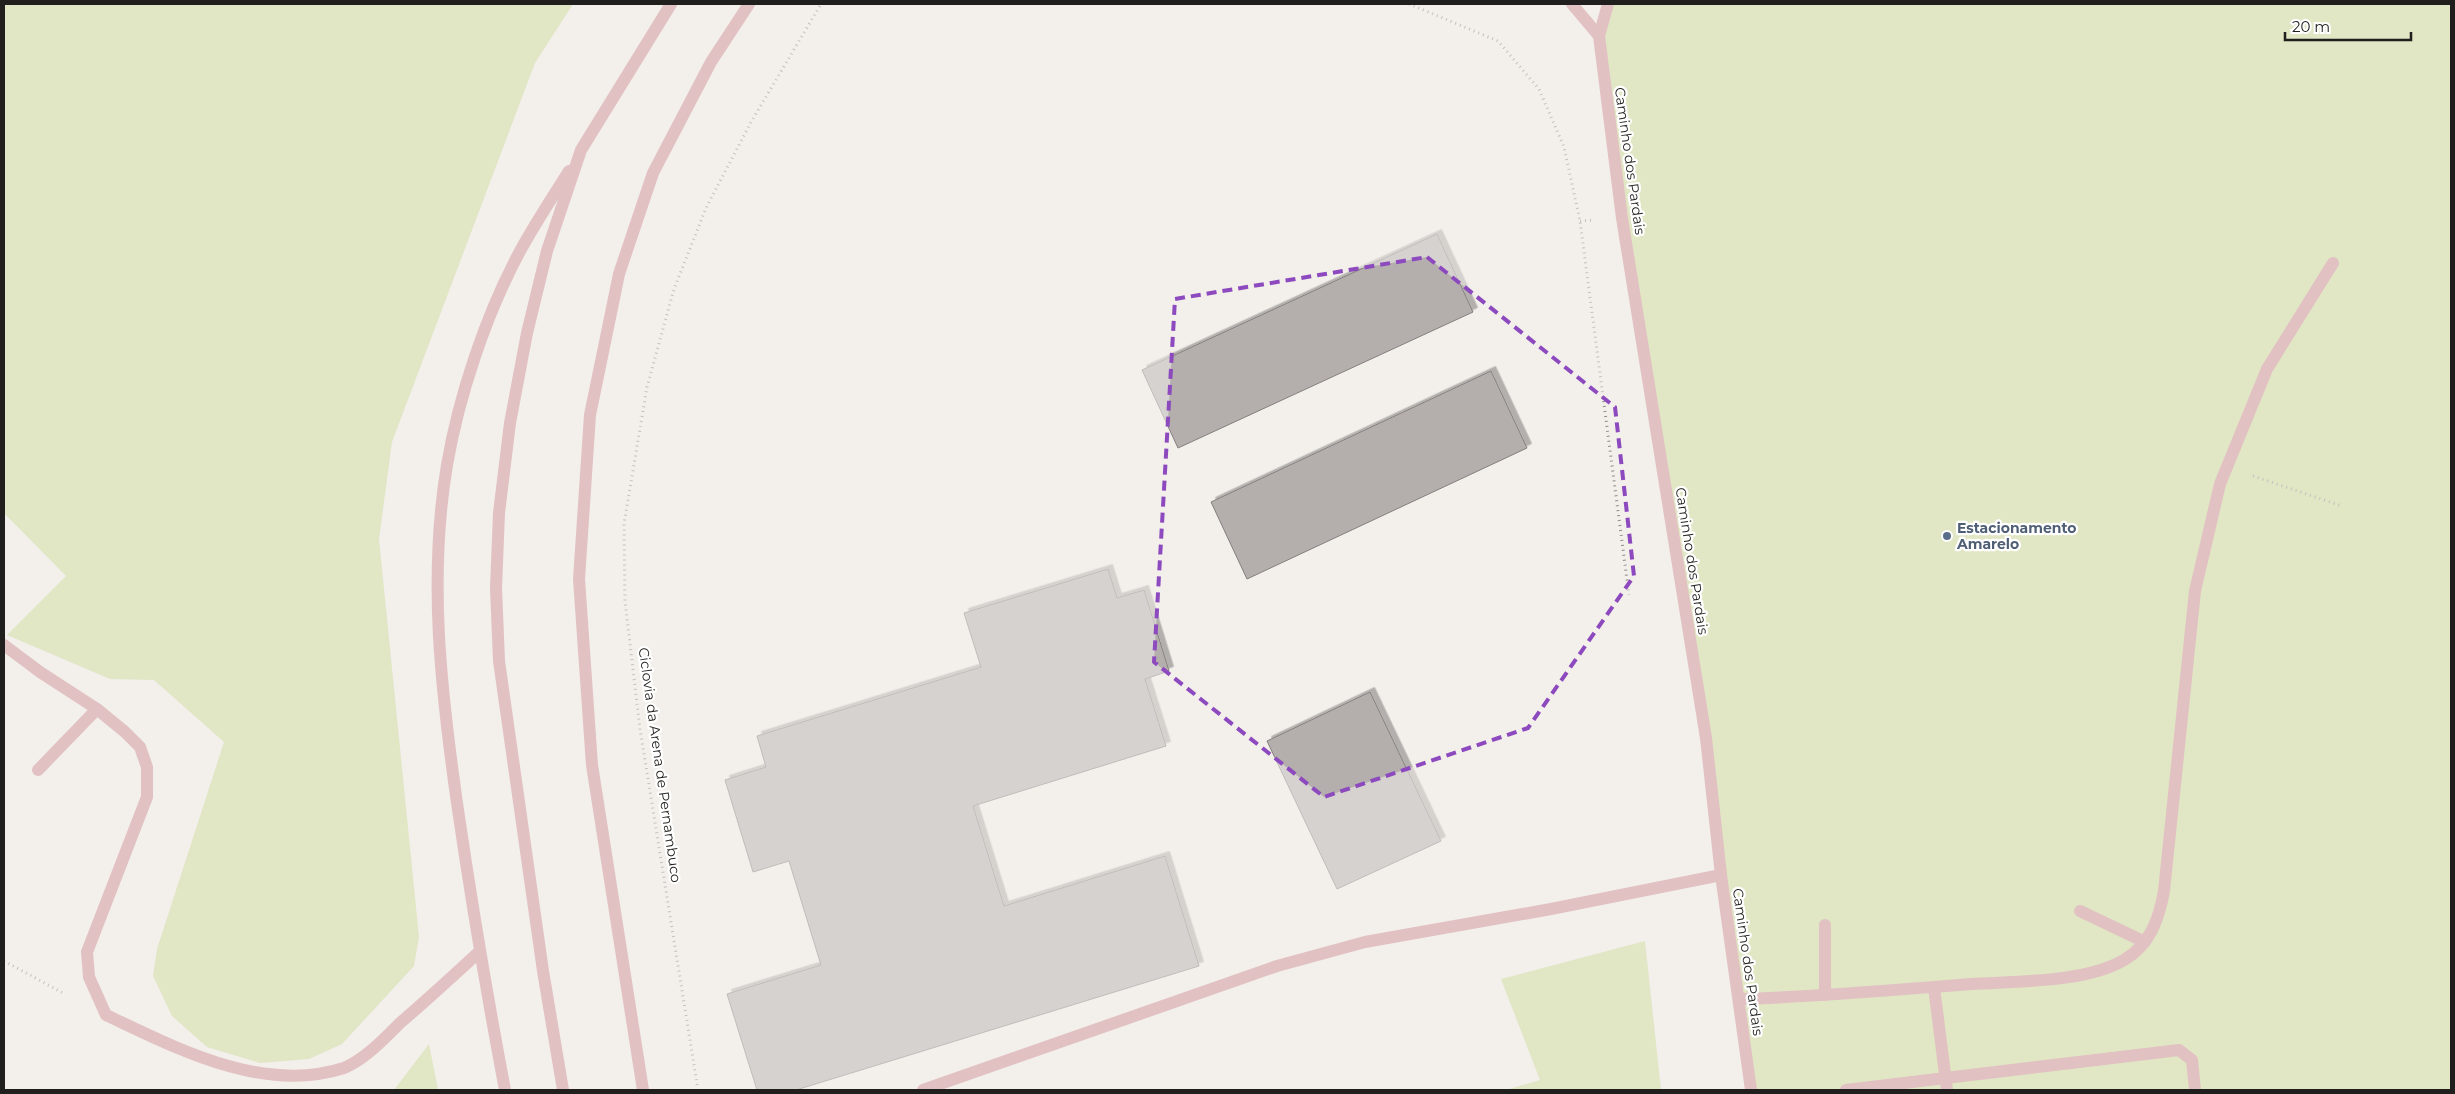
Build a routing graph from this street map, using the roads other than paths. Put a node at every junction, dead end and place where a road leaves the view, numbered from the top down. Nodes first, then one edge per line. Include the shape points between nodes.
1 (671, 4) edge
2 (749, 4) edge
3 (1572, 4) edge
4 (1608, 4) edge
5 (1599, 36) junction
6 (582, 150) junction
7 (2333, 263) dead end
8 (4, 645) edge
9 (97, 709) junction
10 (38, 770) dead end
11 (1721, 875) junction
12 (2080, 911) dead end
13 (1825, 926) dead end
14 (2145, 942) junction
15 (479, 952) junction
16 (1934, 987) junction
17 (1825, 994) junction
18 (1739, 999) junction
19 (1946, 1084) edge
20 (505, 1090) edge
21 (563, 1090) edge
22 (643, 1090) edge
23 (923, 1090) edge
24 (1751, 1090) edge
25 (1846, 1090) edge
26 (2195, 1090) edge

1 - 6 street
2 - 22 street via 711,62 653,173 619,274 590,415 579,579 592,765
3 - 5 street
4 - 5 street, Caminho dos Pardais
5 - 11 street, Caminho dos Pardais via 1622,218 1706,738
6 - 15 street via 520,253 492,313 468,379 445,482 437,545 441,678
6 - 21 street via 547,251 527,333 510,423 499,513 496,588 499,661 542,971
7 - 14 street via 2267,369 2220,484 2194,590 2164,891 2159,917
8 - 9 street
9 - 10 street
9 - 15 street via 140,747 147,767 147,797 87,952 89,976 106,1015 218,1068 266,1081 311,1078 345,1068 374,1048
11 - 18 street, Caminho dos Pardais
11 - 23 street via 1365,942 1277,966
12 - 14 street
13 - 17 street
14 - 16 street via 2126,959 2103,971 2049,979
15 - 20 street
16 - 17 street
16 - 19 street
17 - 18 street
18 - 24 street, Caminho dos Pardais
19 - 25 street
19 - 26 street via 2179,1050 2192,1060

